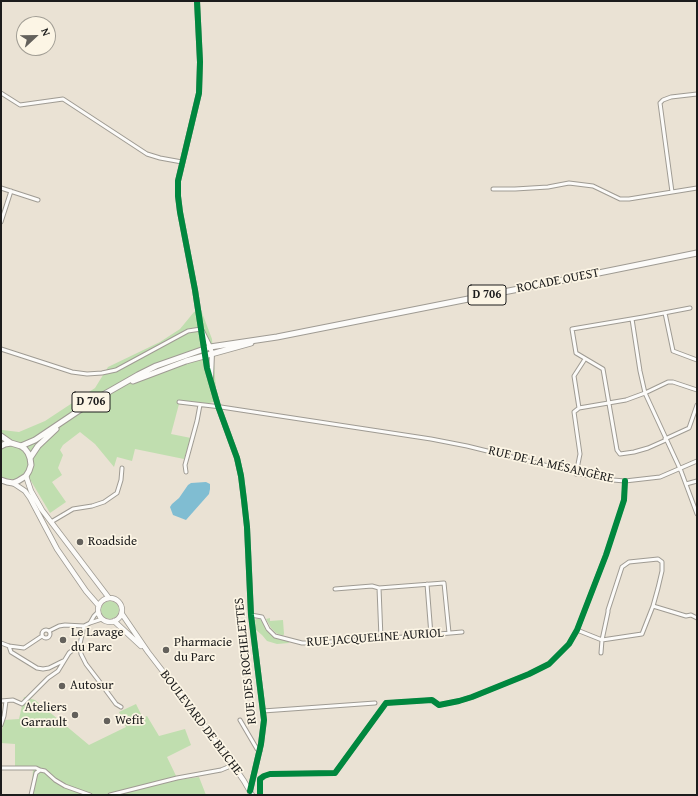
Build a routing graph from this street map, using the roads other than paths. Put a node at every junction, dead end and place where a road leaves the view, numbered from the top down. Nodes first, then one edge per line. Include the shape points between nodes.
1 (197, 1) edge
2 (1, 93) edge
3 (697, 94) edge
4 (182, 162) junction
5 (1, 188) edge
6 (697, 188) edge
7 (493, 189) dead end
8 (11, 191) junction
9 (672, 192) junction
10 (38, 200) dead end
11 (1, 222) edge
12 (697, 253) edge
13 (690, 308) dead end
14 (665, 313) junction
15 (632, 319) junction
16 (201, 329) junction
17 (277, 337) junction
18 (210, 346) junction
19 (1, 349) edge
20 (203, 350) junction
21 (212, 353) junction
22 (586, 359) junction
23 (697, 360) edge
24 (210, 382) junction
25 (697, 390) edge
26 (645, 393) junction
27 (179, 402) dead end
28 (609, 403) junction
29 (200, 405) junction
30 (697, 405) edge
31 (218, 406) junction
32 (580, 408) junction
33 (65, 421) junction
34 (1, 436) edge
35 (666, 439) junction
36 (11, 443) junction
37 (1, 446) edge
38 (21, 446) junction
39 (30, 458) junction
40 (697, 461) edge
41 (122, 468) dead end
42 (680, 469) junction
43 (186, 472) dead end
44 (576, 474) junction
45 (26, 476) junction
46 (1, 480) edge
47 (624, 481) junction
48 (697, 481) edge
49 (13, 483) junction
50 (686, 484) junction
51 (697, 514) edge
52 (51, 522) junction
53 (427, 584) junction
54 (379, 588) junction
55 (335, 589) dead end
56 (109, 598) junction
57 (99, 606) junction
58 (653, 606) junction
59 (98, 612) junction
60 (122, 614) junction
61 (251, 615) junction
62 (697, 618) edge
63 (102, 619) junction
64 (114, 621) junction
65 (90, 623) junction
66 (84, 626) junction
67 (577, 630) junction
68 (49, 631) junction
69 (462, 632) dead end
70 (448, 633) junction
71 (431, 635) junction
72 (42, 636) junction
73 (381, 638) junction
74 (602, 640) junction
75 (1, 643) edge
76 (80, 644) junction
77 (9, 646) junction
78 (148, 652) junction
79 (601, 653) dead end
80 (63, 661) junction
81 (1, 701) edge
82 (6, 701) junction
83 (375, 703) dead end
84 (121, 707) dead end
85 (263, 711) junction
86 (240, 720) dead end
87 (1, 725) edge
88 (260, 751) junction
89 (233, 765) junction
90 (1, 768) edge
91 (40, 770) junction
92 (251, 793) edge
93 (31, 795) edge
94 (90, 795) edge
95 (110, 795) edge
96 (260, 795) edge

1 - 4 street, RUE DES ROCHELETTES via 199,93
2 - 4 street via 20,105 63,99 147,154
3 - 9 street via 671,97 660,103
4 - 16 street, RUE DES ROCHELETTES via 178,196
5 - 8 street
6 - 9 street
7 - 9 street via 548,187 569,183 593,186 620,199
8 - 10 street
8 - 11 street
12 - 17 main road, ROCADE OUEST / D 706
13 - 14 street
14 - 15 street
14 - 23 street via 673,351
15 - 22 street via 572,329 576,353
15 - 26 street
16 - 18 street
16 - 19 street via 188,332 116,370 102,373 72,372
16 - 20 street, RUE DES ROCHELETTES
17 - 18 main road, ROCADE OUEST / D 706
17 - 21 main road, ROCADE OUEST / D 706
18 - 20 main road, ROCADE OUEST / D 706
18 - 21 street
20 - 21 main road, ROCADE OUEST / D 706
20 - 24 street, RUE DES ROCHELETTES
20 - 33 main road, ROCADE OUEST / D 706 via 156,366 96,399
21 - 24 street
22 - 28 street via 603,369
22 - 32 street via 574,376
24 - 31 street, RUE DES ROCHELETTES
25 - 26 street via 668,382
26 - 28 street
26 - 35 street
27 - 29 street, RUE DE LA MÉSANGÈRE
28 - 32 street
28 - 35 street via 617,450 620,454 648,448
29 - 31 street, RUE DE LA MÉSANGÈRE
29 - 43 street via 185,465
30 - 35 street via 689,428
31 - 44 street, RUE DE LA MÉSANGÈRE via 467,446
31 - 61 street, RUE DES ROCHELETTES via 241,476
32 - 44 street via 574,412 580,454
33 - 38 main road, ROCADE OUEST / D 706
33 - 39 main road, ROCADE OUEST / D 706 via 38,446
34 - 36 main road
35 - 42 street
36 - 37 main road
36 - 38 main road
38 - 39 main road
39 - 45 main road via 31,465
40 - 42 street, RUE DE LA MÉSANGÈRE
41 - 52 street via 118,493 104,502 73,509
42 - 47 street, RUE DE LA MÉSANGÈRE via 660,478
42 - 50 street
44 - 47 street, RUE DE LA MÉSANGÈRE
45 - 49 main road
45 - 52 main road via 33,496
46 - 49 main road
47 - 67 street via 624,500
48 - 50 street
49 - 57 main road via 30,498 57,549
50 - 51 street
52 - 56 main road
53 - 54 street
53 - 70 street via 444,583
53 - 71 street
54 - 55 street via 372,586
54 - 73 street
56 - 57 main road
56 - 60 main road via 119,602
57 - 59 main road
58 - 62 street
58 - 74 street via 642,634
58 - 74 street via 662,562 658,559 629,562 622,567 608,610
59 - 63 main road
59 - 65 street
60 - 64 main road
60 - 78 main road, BOULEVARD DE BLICHE
61 - 73 street, RUE JACQUELINE AURIOL via 262,616 268,629 275,636 302,643
61 - 85 street, RUE DES ROCHELETTES
63 - 64 main road
63 - 65 street
64 - 78 main road, BOULEVARD DE BLICHE
65 - 66 street
66 - 68 street via 65,625
66 - 76 street
67 - 74 street
67 - 96 street via 569,644 549,664 472,697 439,705 432,700 386,703 335,773 270,774 260,779
68 - 72 street via 43,630
68 - 72 street via 48,638
69 - 70 street, RUE JACQUELINE AURIOL
70 - 71 street, RUE JACQUELINE AURIOL
71 - 73 street, RUE JACQUELINE AURIOL
72 - 77 street via 24,648
74 - 79 street
75 - 77 street
76 - 80 street
76 - 84 street via 86,664
77 - 80 street via 11,652 37,668 50,668
78 - 89 main road, BOULEVARD DE BLICHE
80 - 82 street via 58,671 22,704 13,700
81 - 82 street
82 - 87 street
83 - 85 street
85 - 88 street, RUE DES ROCHELETTES via 264,728
86 - 88 street
88 - 92 street, RUE DES ROCHELETTES
89 - 92 main road, BOULEVARD DE BLICHE
89 - 95 street
90 - 91 street
91 - 93 street via 36,773
91 - 94 street via 65,786

